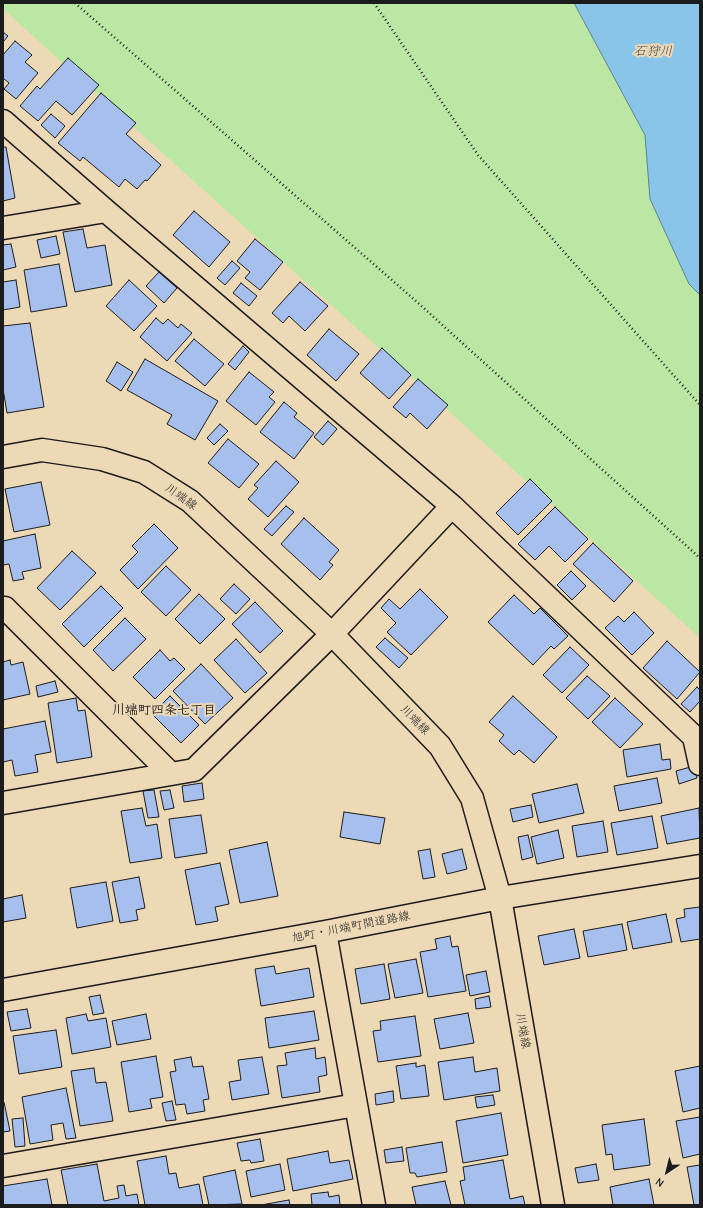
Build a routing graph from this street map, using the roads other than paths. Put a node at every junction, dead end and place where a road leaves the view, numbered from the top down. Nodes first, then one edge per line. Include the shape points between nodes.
1 (3, 121) edge
2 (106, 211) junction
3 (3, 228) edge
4 (3, 457) edge
5 (452, 506) junction
6 (3, 608) edge
7 (332, 634) junction
8 (700, 764) edge
9 (171, 774) junction
10 (3, 803) edge
11 (700, 866) edge
12 (500, 898) junction
13 (325, 932) junction
14 (3, 990) edge
15 (356, 1105) junction
16 (3, 1166) edge
17 (374, 1205) edge
18 (553, 1205) edge

1 - 2 street
2 - 3 street
2 - 5 street
4 - 7 street, 川端線 via 42,450 102,459 144,472 190,501
5 - 7 street
5 - 8 street via 694,737
6 - 9 street
7 - 9 street via 194,770
7 - 12 street, 川端線 via 440,746 472,798
9 - 10 street
11 - 12 street, 旭町・川端町間道路線
12 - 13 street, 旭町・川端町間道路線
12 - 18 street, 川端線
13 - 14 street, 旭町・川端町間道路線
13 - 15 street
15 - 16 street
15 - 17 street

